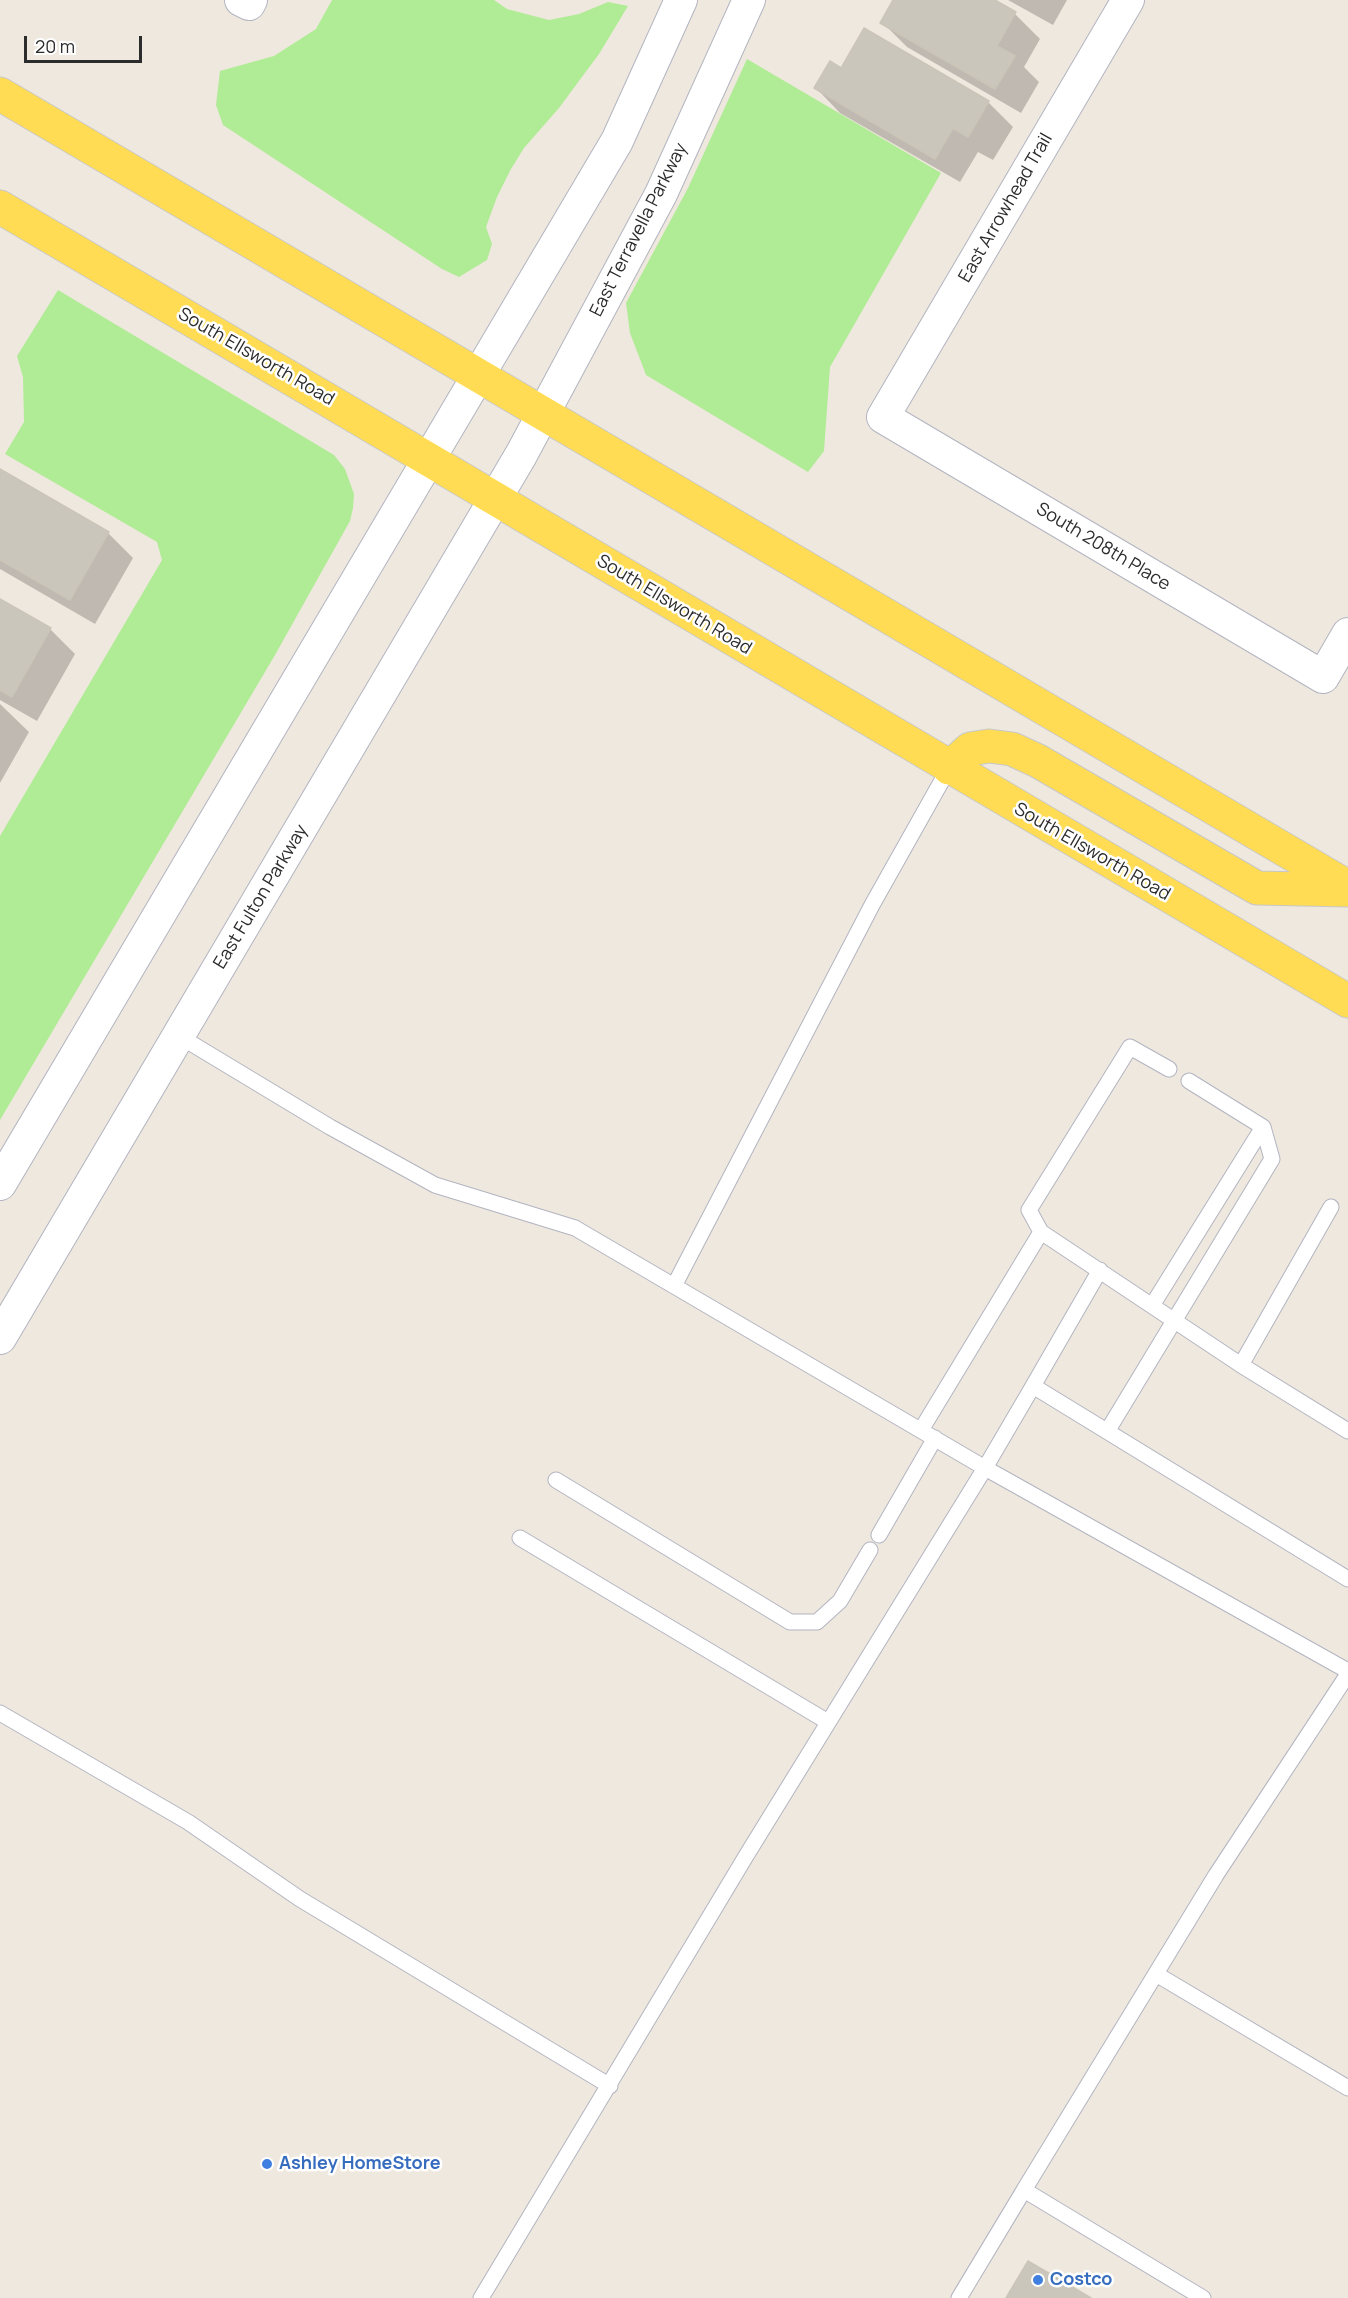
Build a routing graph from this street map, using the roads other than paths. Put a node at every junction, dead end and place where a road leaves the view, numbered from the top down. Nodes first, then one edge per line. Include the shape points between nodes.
1 (681, 0) edge
2 (749, 0) edge
3 (1128, 0) edge
4 (0, 94) edge
5 (0, 207) edge
6 (477, 376) junction
7 (543, 414) junction
8 (883, 417) joint
9 (521, 455) joint
10 (429, 458) junction
11 (496, 499) junction
12 (1348, 634) edge
13 (948, 768) junction
14 (1348, 888) edge
15 (1348, 1001) edge
16 (179, 1036) junction
17 (1169, 1069) dead end
18 (1189, 1080) dead end
19 (1263, 1127) junction
20 (0, 1184) edge
21 (1216, 1202) junction
22 (1331, 1208) dead end
23 (1238, 1216) junction
24 (1041, 1232) junction
25 (1100, 1269) junction
26 (674, 1286) junction
27 (1152, 1304) junction
28 (1175, 1319) junction
29 (0, 1338) edge
30 (1241, 1365) junction
31 (1033, 1386) junction
32 (921, 1430) junction
33 (1108, 1430) junction
34 (1348, 1431) edge
35 (935, 1438) junction
36 (985, 1468) junction
37 (556, 1480) dead end
38 (879, 1535) dead end
39 (520, 1538) dead end
40 (870, 1550) dead end
41 (1348, 1579) edge
42 (1348, 1673) edge
43 (0, 1713) edge
44 (828, 1722) junction
45 (1156, 1974) junction
46 (610, 2086) junction
47 (1348, 2088) edge
48 (1024, 2190) junction
49 (482, 2298) edge
50 (959, 2298) edge
51 (1203, 2298) edge

1 - 6 street via 617,141
2 - 7 street, East Terravella Parkway via 661,194
3 - 8 street, East Arrowhead Trail
4 - 6 main road
5 - 10 main road, South Ellsworth Road
6 - 7 main road
6 - 10 street
7 - 9 street, East Terravella Parkway
7 - 14 main road
8 - 12 street, South 208th Place via 1323,677
9 - 11 street, East Fulton Parkway
10 - 11 main road, South Ellsworth Road
10 - 20 street
11 - 13 main road, South Ellsworth Road
11 - 16 street, East Fulton Parkway
13 - 14 main road via 970,749 1012,749 1257,888
13 - 15 main road, South Ellsworth Road
13 - 26 lane via 872,905
16 - 26 lane via 435,1185 575,1228
16 - 29 street, East Fulton Parkway
17 - 24 lane via 1130,1047 1029,1210
18 - 19 lane
19 - 21 lane
19 - 23 lane via 1272,1159
21 - 23 lane
21 - 27 lane
22 - 30 lane
23 - 28 lane
24 - 25 lane
24 - 32 lane
25 - 27 lane
25 - 31 lane
26 - 32 lane
27 - 28 lane
28 - 30 lane
28 - 33 lane
30 - 34 lane
31 - 33 lane
31 - 36 lane
32 - 35 lane
33 - 41 lane
35 - 36 lane
35 - 38 lane
36 - 42 lane
36 - 44 lane
37 - 40 lane via 790,1622 817,1622 840,1601
39 - 44 lane
42 - 45 lane
43 - 46 lane via 188,1822 300,1899
44 - 46 lane
45 - 47 lane
45 - 48 lane
46 - 49 lane
48 - 50 lane
48 - 51 lane

